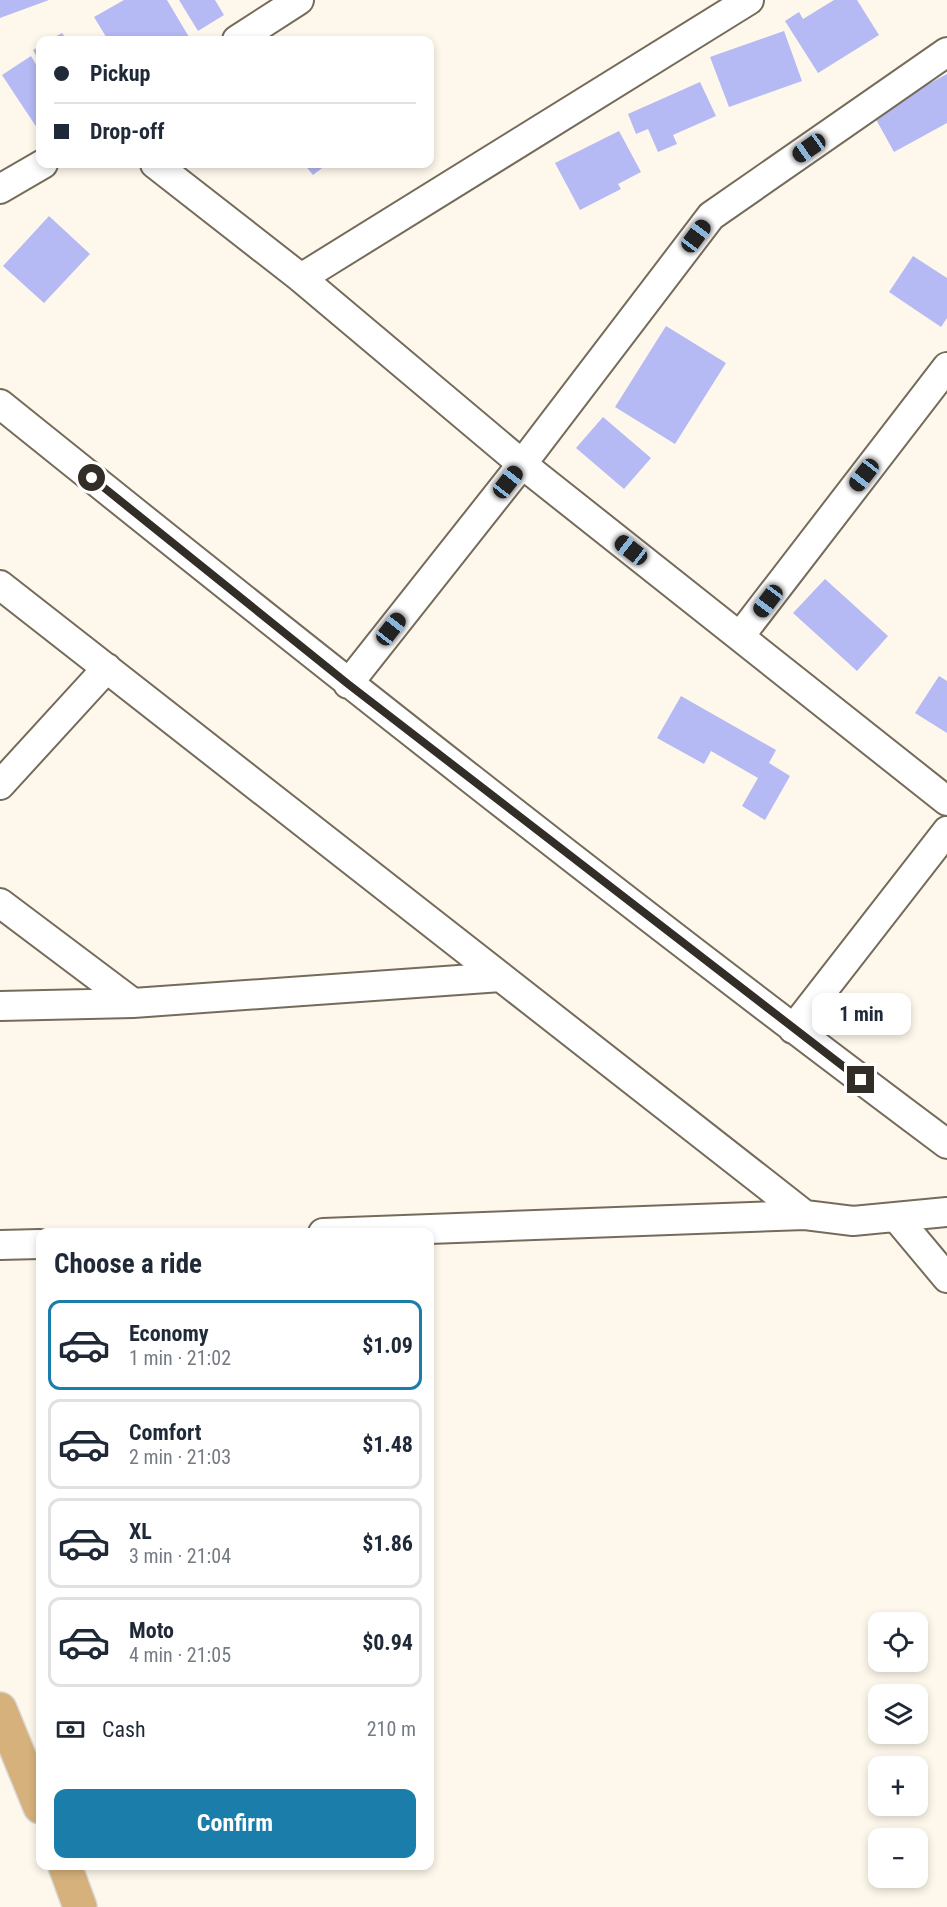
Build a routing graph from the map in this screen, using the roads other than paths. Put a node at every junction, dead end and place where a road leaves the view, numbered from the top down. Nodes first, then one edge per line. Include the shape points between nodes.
1 (299, 0) edge
2 (749, 0) edge
3 (243, 36) edge
4 (947, 52) edge
5 (36, 168) edge
6 (160, 168) edge
7 (0, 189) edge
8 (301, 278) junction
9 (947, 367) edge
10 (0, 404) edge
11 (522, 464) junction
12 (0, 585) edge
13 (741, 636) junction
14 (107, 669) junction
15 (348, 684) junction
16 (0, 785) edge
17 (947, 801) edge
18 (947, 831) edge
19 (0, 903) edge
20 (501, 977) junction
21 (133, 1003) junction
22 (0, 1006) edge
23 (793, 1029) junction
24 (947, 1144) edge
25 (947, 1212) edge
26 (805, 1215) junction
27 (896, 1217) junction
28 (434, 1229) edge
29 (36, 1244) edge
30 (0, 1245) edge
31 (947, 1278) edge
32 (0, 1709) edge
33 (36, 1797) edge
34 (66, 1870) edge
35 (80, 1907) edge

1 - 3 street
2 - 8 street
4 - 11 street via 711,216
5 - 7 street
6 - 8 street
8 - 11 street
9 - 13 street
10 - 15 street
11 - 13 street
11 - 15 street
12 - 14 street
13 - 17 street
14 - 16 street
14 - 20 street
15 - 23 street
18 - 23 street
19 - 21 street
20 - 21 street
20 - 26 street
21 - 22 street
23 - 24 street
25 - 27 street
26 - 27 street via 853,1221
26 - 28 street
27 - 31 street
29 - 30 street
32 - 33 main road
34 - 35 main road

